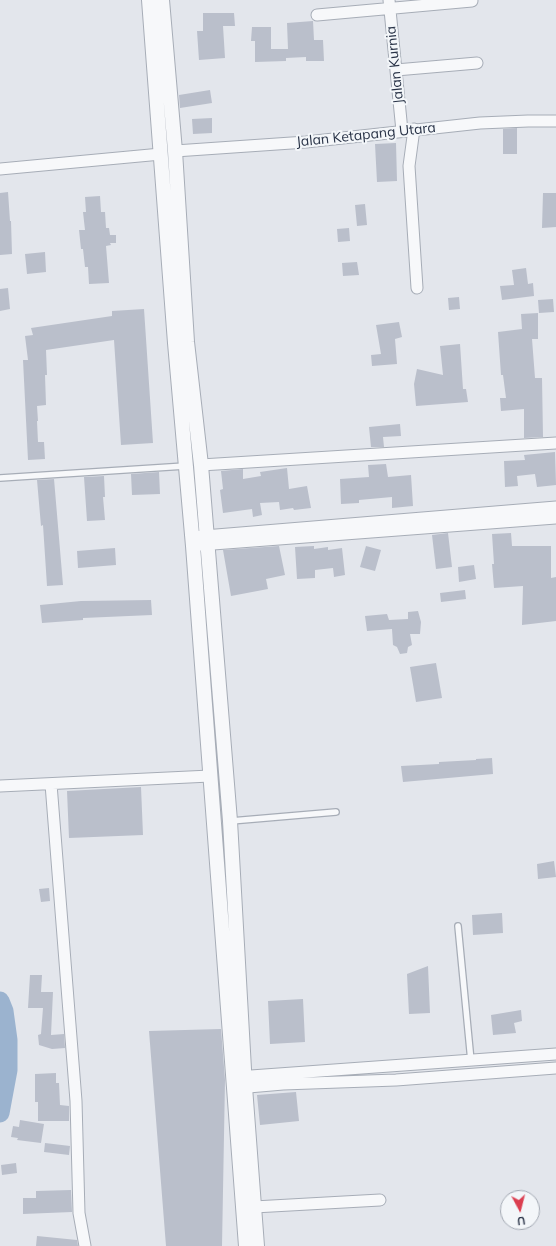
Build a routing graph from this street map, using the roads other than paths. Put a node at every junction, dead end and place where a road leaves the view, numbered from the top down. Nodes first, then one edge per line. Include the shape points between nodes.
1 (149, 0) edge
2 (162, 0) edge
3 (472, 1) dead end
4 (389, 4) edge
5 (317, 15) dead end
6 (477, 63) dead end
7 (396, 70) junction
8 (556, 121) edge
9 (414, 129) junction
10 (402, 131) junction
11 (175, 151) junction
12 (161, 154) junction
13 (0, 169) edge
14 (417, 288) dead end
15 (181, 342) junction
16 (556, 443) edge
17 (201, 465) junction
18 (185, 466) junction
19 (0, 478) edge
20 (556, 507) edge
21 (556, 518) edge
22 (208, 540) junction
23 (192, 541) junction
24 (210, 776) junction
25 (51, 784) junction
26 (0, 786) edge
27 (336, 812) dead end
28 (230, 821) junction
29 (458, 926) dead end
30 (556, 1054) edge
31 (471, 1061) junction
32 (556, 1068) edge
33 (239, 1082) junction
34 (380, 1200) dead end
35 (254, 1207) junction
36 (85, 1246) edge
37 (246, 1246) edge
38 (257, 1246) edge

1 - 12 street
2 - 11 street
3 - 4 street
4 - 5 street
4 - 7 street, Jalan Kurnia
6 - 7 street
7 - 10 street, Jalan Kurnia
8 - 9 street, Jalan Ketapang Utara via 480,123
9 - 10 street, Jalan Ketapang Utara
9 - 14 street via 409,166
10 - 11 street, Jalan Ketapang Utara via 306,142
11 - 15 street
12 - 13 street
12 - 15 street
15 - 17 street
15 - 18 street
16 - 17 street
17 - 22 street
18 - 19 lane
18 - 23 street
20 - 22 street
21 - 22 street
22 - 23 street
22 - 28 street
23 - 24 street
24 - 25 street
24 - 33 street
25 - 26 street
25 - 36 street via 76,1101 79,1213
27 - 28 lane
28 - 33 street
29 - 31 lane
30 - 31 street
31 - 33 street
32 - 33 street via 396,1080 282,1084
33 - 35 street
33 - 37 street
34 - 35 street
35 - 38 street

